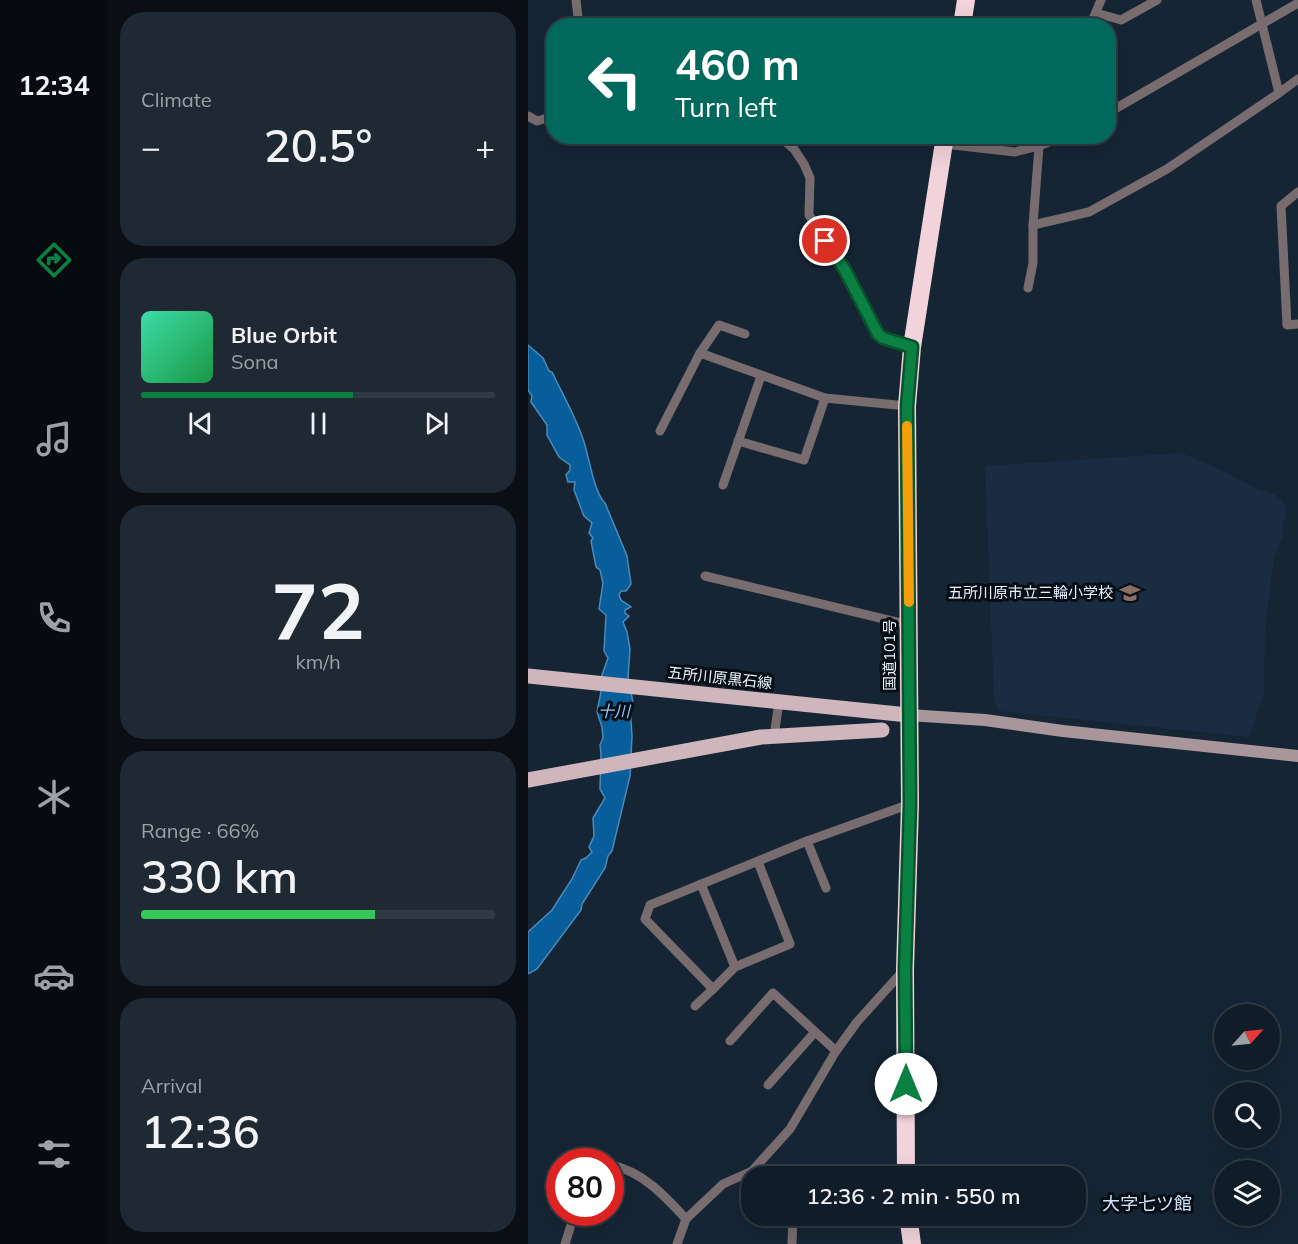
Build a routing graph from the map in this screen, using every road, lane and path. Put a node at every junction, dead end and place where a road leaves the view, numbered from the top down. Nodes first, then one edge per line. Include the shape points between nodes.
1 (576, 0) edge
2 (966, 0) edge
3 (1101, 0) edge
4 (1157, 0) edge
5 (1256, 0) edge
6 (1298, 3) edge
7 (1096, 12) junction
8 (578, 18) edge
9 (963, 18) edge
10 (1093, 18) edge
11 (1115, 18) edge
12 (1116, 18) edge
13 (1263, 23) junction
14 (1298, 79) edge
15 (1279, 93) junction
16 (1116, 108) edge
17 (528, 116) edge
18 (546, 118) edge
19 (788, 144) edge
20 (944, 144) edge
21 (968, 144) edge
22 (1034, 144) edge
23 (1041, 144) edge
24 (1298, 192) edge
25 (1033, 225) junction
26 (1028, 288) dead end
27 (1298, 324) edge
28 (745, 334) dead end
29 (912, 347) junction
30 (700, 353) junction
31 (760, 376) junction
32 (825, 398) junction
33 (907, 406) junction
34 (660, 431) dead end
35 (738, 441) junction
36 (723, 484) dead end
37 (705, 576) dead end
38 (909, 625) junction
39 (528, 676) edge
40 (778, 702) junction
41 (908, 715) junction
42 (882, 730) dead end
43 (774, 736) junction
44 (1298, 756) edge
45 (528, 780) edge
46 (910, 804) junction
47 (807, 841) junction
48 (758, 862) junction
49 (701, 884) junction
50 (826, 888) dead end
51 (735, 967) junction
52 (905, 969) junction
53 (713, 988) junction
54 (695, 1006) dead end
55 (815, 1032) junction
56 (730, 1041) dead end
57 (836, 1051) junction
58 (768, 1085) dead end
59 (761, 1166) edge
60 (906, 1166) edge
61 (624, 1168) edge
62 (741, 1178) edge
63 (686, 1219) junction
64 (571, 1226) edge
65 (793, 1226) edge
66 (910, 1226) edge
67 (565, 1244) edge
68 (677, 1244) edge
69 (792, 1244) edge
70 (912, 1244) edge

1 - 8 street
2 - 9 highway
3 - 7 street
4 - 12 street via 1121,20
5 - 13 street
6 - 13 street
7 - 10 street
7 - 11 street
13 - 15 street
13 - 16 street
14 - 15 street
15 - 25 street via 1167,169 1089,212
17 - 18 street via 537,121
19 - 29 street via 810,178 809,215 845,270 878,334
20 - 29 highway, 国道101号
21 - 22 street via 1015,152
23 - 25 street
24 - 27 street via 1281,206 1287,325
25 - 26 street via 1033,263
28 - 30 street via 719,325
29 - 33 highway, 国道101号
30 - 31 street
30 - 34 street
31 - 32 street
31 - 35 street
32 - 33 street
32 - 35 street via 804,460
33 - 38 highway, 国道101号
35 - 36 street
37 - 38 street
38 - 41 highway, 国道101号
39 - 40 main road, 五所川原黒石線
40 - 41 main road, 五所川原黒石線
40 - 43 street
41 - 44 street via 985,720
41 - 46 highway, 国道101号
42 - 43 main road
43 - 45 main road
46 - 47 street
46 - 52 highway, 国道101号
47 - 48 street
47 - 50 street
48 - 49 street
48 - 51 street via 790,944
49 - 51 street
49 - 53 street via 650,905 645,919
51 - 53 street
52 - 57 street
52 - 60 highway, 国道101号
53 - 54 street
55 - 56 street via 773,993
55 - 57 street
55 - 58 street
57 - 59 street via 790,1129
61 - 63 street via 653,1187
62 - 63 street via 723,1184
63 - 68 street
64 - 67 street
65 - 69 street
66 - 70 highway

